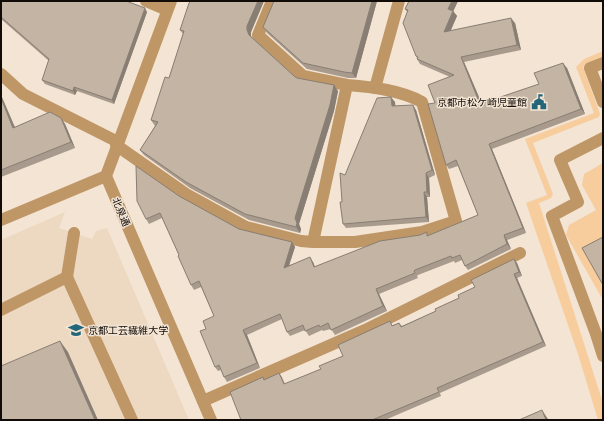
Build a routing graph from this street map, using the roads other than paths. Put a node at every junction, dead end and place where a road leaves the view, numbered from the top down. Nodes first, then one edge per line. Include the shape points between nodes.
1 (146, 1) edge
2 (272, 1) edge
3 (399, 1) edge
4 (169, 6) edge
5 (603, 63) edge
6 (1, 74) edge
7 (347, 85) junction
8 (374, 88) junction
9 (603, 102) edge
10 (603, 138) edge
11 (117, 144) junction
12 (106, 176) junction
13 (1, 220) edge
14 (74, 233) dead end
15 (313, 242) junction
16 (520, 252) dead end
17 (68, 277) junction
18 (1, 310) edge
19 (600, 332) edge
20 (603, 356) edge
21 (202, 401) junction
22 (132, 420) edge
23 (210, 420) edge

1 - 4 street
2 - 7 street via 258,35 303,76
3 - 8 street
4 - 11 street
5 - 9 street via 590,68
6 - 11 street via 23,94
7 - 8 street
7 - 15 street
8 - 15 street via 413,97 422,102 456,221 414,234 355,242
10 - 19 street via 560,160 578,202 552,216
11 - 12 street
11 - 15 street via 186,194 246,226
12 - 13 street
12 - 21 street, 北泉通
14 - 17 street
16 - 21 street via 365,330
17 - 18 street
17 - 22 street
19 - 20 street
21 - 23 street, 北泉通

